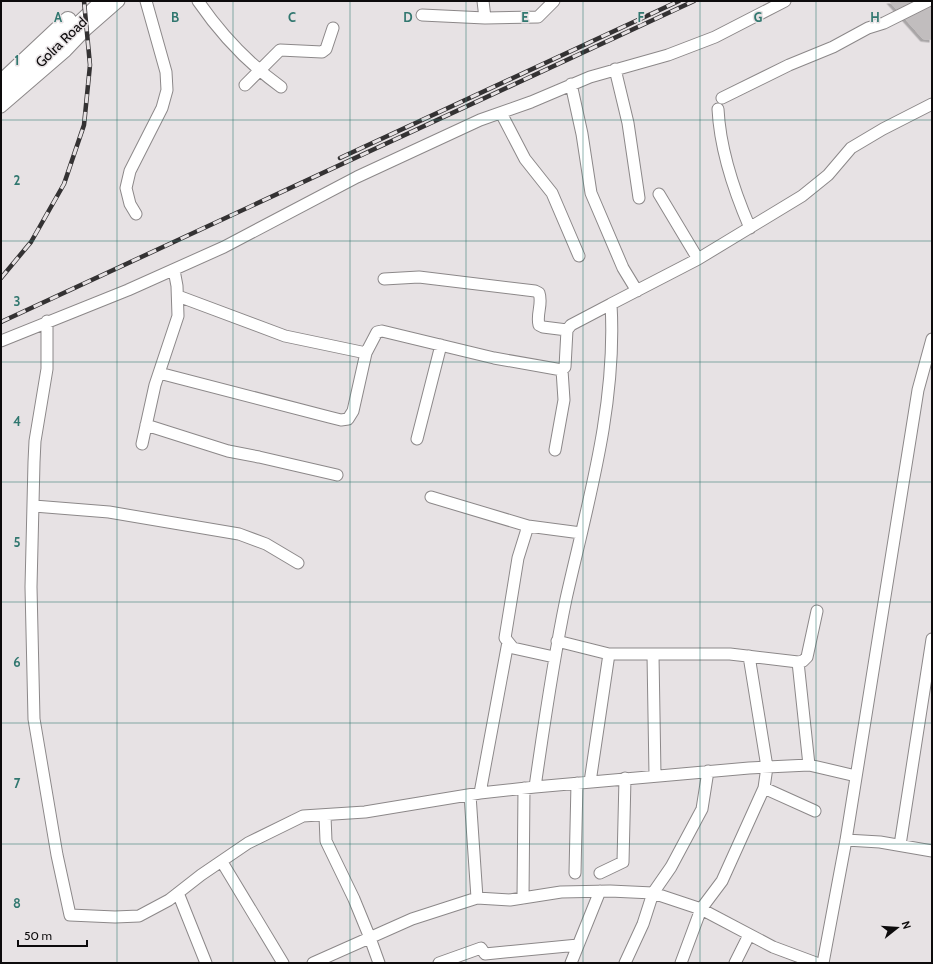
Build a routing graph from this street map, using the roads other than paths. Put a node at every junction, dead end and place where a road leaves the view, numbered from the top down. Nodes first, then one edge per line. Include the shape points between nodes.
1 (88, 1) edge
2 (104, 1) edge
3 (119, 1) edge
4 (146, 1) edge
5 (198, 1) edge
6 (483, 1) edge
7 (554, 1) edge
8 (785, 1) edge
9 (928, 1) edge
10 (422, 15) dead end
11 (485, 18) junction
12 (333, 28) dead end
13 (615, 69) junction
14 (259, 70) junction
15 (1, 83) edge
16 (571, 84) junction
17 (245, 85) dead end
18 (281, 87) dead end
19 (1, 98) edge
20 (722, 98) dead end
21 (932, 104) edge
22 (1, 107) edge
23 (718, 109) dead end
24 (501, 113) junction
25 (658, 194) dead end
26 (639, 198) dead end
27 (136, 214) dead end
28 (750, 228) junction
29 (579, 256) dead end
30 (698, 259) junction
31 (174, 270) junction
32 (384, 279) dead end
33 (637, 291) junction
34 (178, 296) junction
35 (611, 304) junction
36 (47, 321) junction
37 (567, 330) junction
38 (932, 339) edge
39 (1, 340) edge
40 (441, 344) junction
41 (366, 353) junction
42 (562, 370) junction
43 (159, 373) junction
44 (146, 425) junction
45 (417, 439) dead end
46 (142, 444) dead end
47 (555, 450) dead end
48 (337, 475) dead end
49 (431, 497) dead end
50 (34, 506) junction
51 (528, 526) junction
52 (581, 533) junction
53 (298, 563) dead end
54 (817, 611) dead end
55 (932, 638) edge
56 (557, 641) junction
57 (508, 642) junction
58 (609, 654) junction
59 (653, 655) junction
60 (554, 656) junction
61 (749, 656) junction
62 (798, 662) junction
63 (810, 766) junction
64 (767, 767) junction
65 (708, 771) junction
66 (655, 775) junction
67 (856, 776) junction
68 (625, 778) junction
69 (590, 782) junction
70 (577, 783) junction
71 (529, 788) junction
72 (764, 788) junction
73 (475, 794) junction
74 (815, 811) dead end
75 (325, 816) junction
76 (846, 840) junction
77 (900, 845) junction
78 (932, 851) edge
79 (222, 862) junction
80 (575, 873) dead end
81 (600, 873) dead end
82 (600, 891) junction
83 (178, 893) junction
84 (653, 893) junction
85 (477, 898) junction
86 (523, 898) junction
87 (701, 909) junction
88 (749, 935) junction
89 (370, 938) junction
90 (578, 945) junction
91 (206, 963) edge
92 (283, 963) edge
93 (314, 963) edge
94 (379, 963) edge
95 (439, 963) edge
96 (571, 963) edge
97 (625, 963) edge
98 (681, 963) edge
99 (735, 963) edge
100 (816, 963) edge
101 (823, 963) edge

1 - 15 main road, Golra Road
2 - 19 main road, Golra Road
3 - 22 street
4 - 27 street via 166,72 167,90 162,108 130,171 126,188 130,204
5 - 14 street via 226,36
6 - 11 street
7 - 11 street via 538,17
8 - 13 street via 715,37 668,55
9 - 20 street
10 - 11 street
12 - 14 street via 326,49 322,52 280,50
13 - 16 street
13 - 26 street via 628,123
14 - 17 street
14 - 18 street
16 - 24 street
16 - 33 street via 591,193 623,268
21 - 28 street via 851,148 828,175 807,192
23 - 28 street via 719,135 739,202
24 - 29 street via 525,159 552,193
24 - 31 street via 480,120 374,169 238,240
25 - 30 street
28 - 30 street
30 - 33 street
31 - 34 street
31 - 36 street
32 - 37 street via 418,277 535,291 541,298 539,325
33 - 35 street
34 - 41 street via 285,336
34 - 43 street via 178,316
35 - 37 street via 571,325
35 - 52 street via 613,335 609,395
36 - 39 street
36 - 50 street via 47,369 35,441
37 - 42 street via 565,368
38 - 67 street via 918,390
40 - 41 street via 382,331 373,336
40 - 42 street via 494,358
40 - 45 street
41 - 43 street via 353,411 348,419 341,420
42 - 47 street via 564,400
43 - 44 street
44 - 46 street
44 - 48 street via 228,452
49 - 51 street
50 - 53 street via 109,512 239,534 266,544
50 - 83 street via 31,587 34,719 70,915 139,916
51 - 52 street
51 - 57 street via 518,558 505,638
52 - 56 street
54 - 62 street via 806,657
55 - 77 street
56 - 58 street
56 - 60 street
57 - 60 street via 512,648
57 - 73 street
58 - 59 street
58 - 69 street
59 - 61 street
59 - 66 street
60 - 71 street
61 - 62 street
61 - 64 street
62 - 63 street
63 - 64 street
63 - 67 street
64 - 65 street
64 - 72 street
65 - 66 street
65 - 84 street via 702,810 671,867
66 - 68 street
67 - 76 street
68 - 69 street
68 - 81 street via 623,862
69 - 70 street
70 - 71 street
70 - 80 street
71 - 73 street
71 - 86 street
72 - 74 street
72 - 87 street via 722,881
73 - 75 street
73 - 85 street
75 - 79 street via 303,816 248,843
75 - 89 street via 326,841
76 - 77 street
76 - 101 street
77 - 78 street
79 - 83 street via 201,874
79 - 92 street
82 - 84 street
82 - 86 street via 561,892
82 - 90 street
83 - 91 street
84 - 87 street
84 - 97 street via 643,924
85 - 86 street
85 - 89 street via 412,919
87 - 88 street
87 - 98 street
88 - 99 street
88 - 100 street
89 - 93 street
89 - 94 street
90 - 95 street via 485,954 481,948
90 - 96 street

